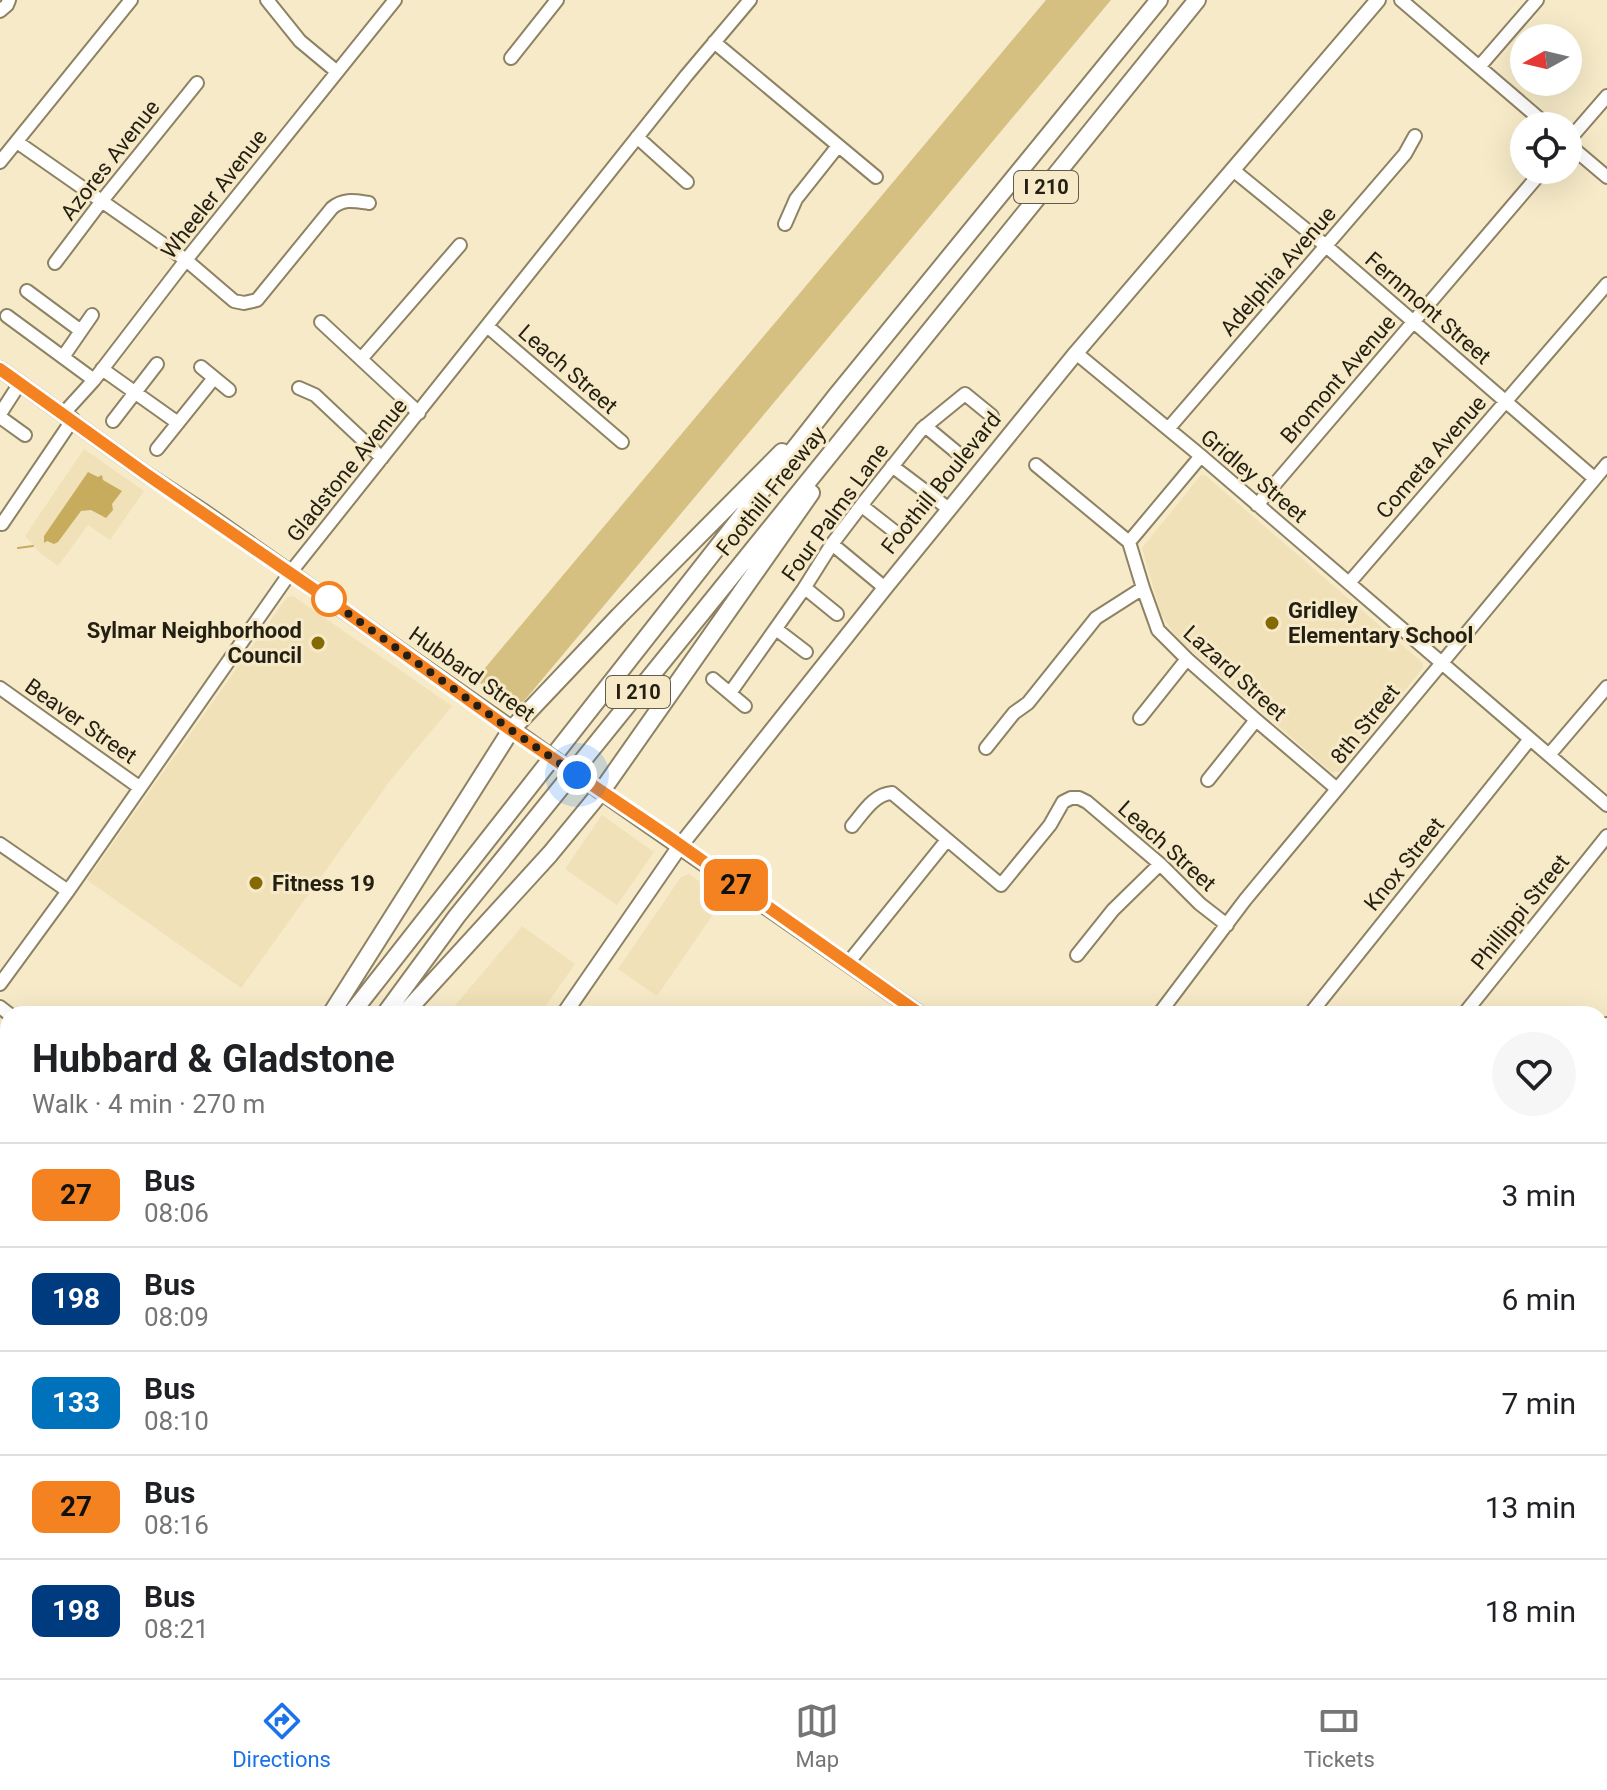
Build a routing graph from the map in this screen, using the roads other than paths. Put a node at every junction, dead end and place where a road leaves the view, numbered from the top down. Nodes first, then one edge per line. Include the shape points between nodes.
1 (9, 0) edge
2 (131, 0) edge
3 (267, 0) edge
4 (395, 0) edge
5 (557, 0) edge
6 (750, 0) edge
7 (1159, 0) edge
8 (1197, 0) edge
9 (1378, 0) edge
10 (1401, 0) edge
11 (1537, 0) edge
12 (0, 11) edge
13 (714, 42) junction
14 (511, 58) dead end
15 (1479, 67) junction
16 (336, 71) junction
17 (197, 83) dead end
18 (1607, 96) edge
19 (1532, 112) edge
20 (1582, 125) edge
21 (1415, 136) dead end
22 (637, 137) junction
23 (17, 142) junction
24 (838, 146) junction
25 (1582, 155) edge
26 (0, 162) edge
27 (1233, 170) junction
28 (876, 177) dead end
29 (1607, 177) edge
30 (687, 182) dead end
31 (1531, 184) edge
32 (101, 202) junction
33 (369, 203) dead end
34 (785, 224) dead end
35 (460, 245) dead end
36 (1326, 246) junction
37 (186, 260) junction
38 (55, 263) dead end
39 (1607, 284) edge
40 (27, 291) dead end
41 (92, 315) dead end
42 (7, 316) dead end
43 (321, 322) dead end
44 (1413, 322) junction
45 (487, 326) junction
46 (81, 331) junction
47 (1076, 353) junction
48 (63, 357) junction
49 (361, 359) junction
50 (157, 364) dead end
51 (201, 367) dead end
52 (0, 369) edge
53 (894, 373) junction
54 (98, 375) junction
55 (214, 378) junction
56 (20, 383) junction
57 (299, 388) dead end
58 (229, 390) dead end
59 (135, 392) junction
60 (836, 396) junction
61 (1506, 401) junction
62 (419, 413) junction
63 (0, 415) edge
64 (68, 416) junction
65 (992, 416) dead end
66 (113, 421) dead end
67 (178, 423) junction
68 (925, 426) junction
69 (1168, 429) junction
70 (25, 435) dead end
71 (622, 442) dead end
72 (157, 449) dead end
73 (960, 455) dead end
74 (1201, 456) junction
75 (382, 458) junction
76 (1607, 464) edge
77 (1036, 465) dead end
78 (892, 466) junction
79 (1594, 478) junction
80 (1257, 505) junction
81 (862, 506) junction
82 (949, 509) junction
83 (2, 524) dead end
84 (899, 535) dead end
85 (1129, 542) junction
86 (832, 544) junction
87 (290, 573) junction
88 (1349, 583) junction
89 (805, 588) junction
90 (885, 588) junction
91 (1143, 588) junction
92 (837, 614) dead end
93 (776, 629) junction
94 (806, 652) dead end
95 (1187, 659) junction
96 (1441, 662) junction
97 (713, 679) dead end
98 (1607, 687) edge
99 (0, 688) edge
100 (730, 693) junction
101 (745, 706) dead end
102 (1140, 718) dead end
103 (1256, 720) junction
104 (511, 730) junction
105 (1530, 739) junction
106 (986, 748) dead end
107 (1549, 755) junction
108 (1208, 780) dead end
109 (139, 787) junction
110 (1337, 789) junction
111 (601, 792) junction
112 (1607, 805) edge
113 (852, 826) dead end
114 (1607, 836) edge
115 (947, 840) junction
116 (0, 844) edge
117 (680, 846) junction
118 (1160, 864) junction
119 (68, 891) junction
120 (1227, 925) junction
121 (1077, 955) dead end
122 (848, 963) junction
123 (0, 984) edge
124 (336, 1006) edge
125 (357, 1006) edge
126 (391, 1006) edge
127 (411, 1006) edge
128 (570, 1006) edge
129 (909, 1006) edge
130 (1165, 1006) edge
131 (1316, 1006) edge
132 (1470, 1006) edge

1 - 12 street
2 - 23 street
3 - 16 street via 300,41
4 - 16 street, Wheeler Avenue
5 - 14 street
6 - 13 street, Gladstone Avenue
7 - 60 highway, Foothill Freeway / I 210
8 - 53 highway, Foothill Freeway / I 210
9 - 27 main road, Foothill Boulevard
10 - 15 street
11 - 15 street
13 - 22 street, Gladstone Avenue
13 - 24 street
15 - 19 street
16 - 37 street, Wheeler Avenue
17 - 32 street, Azores Avenue
18 - 20 street
21 - 36 street, Adelphia Avenue
22 - 30 street
22 - 45 street, Gladstone Avenue
23 - 26 street
23 - 32 street
24 - 28 street
24 - 34 street via 796,199
25 - 29 street
27 - 36 street, Fernmont Street
27 - 47 main road, Foothill Boulevard
31 - 44 street, Bromont Avenue
32 - 37 street
32 - 38 street, Azores Avenue
33 - 37 street via 348,200 332,208 257,300 234,301
35 - 49 street
36 - 44 street, Fernmont Street
36 - 69 street, Adelphia Avenue
37 - 54 street, Wheeler Avenue
39 - 61 street, Cometa Avenue
40 - 46 street
41 - 46 street
42 - 48 street
43 - 49 street
44 - 61 street, Fernmont Street
44 - 80 street, Bromont Avenue
45 - 62 street, Gladstone Avenue
45 - 71 street, Leach Street
46 - 48 street
47 - 69 street, Gridley Street
47 - 82 main road, Foothill Boulevard
48 - 54 street
49 - 62 street
50 - 59 street
51 - 55 street
52 - 56 main road, Hubbard Street
53 - 111 highway
53 - 126 highway, Foothill Freeway / I 210 via 457,916
54 - 59 street
54 - 64 street, Wheeler Avenue
55 - 58 street
55 - 67 street
56 - 63 street
56 - 64 main road, Hubbard Street
57 - 75 street via 315,395
59 - 66 street
59 - 67 street
60 - 104 highway
60 - 125 highway, Foothill Freeway / I 210
61 - 79 street, Fernmont Street
61 - 88 street, Cometa Avenue
62 - 75 street, Gladstone Avenue
63 - 70 street
64 - 83 street, Wheeler Avenue
64 - 87 main road, Hubbard Street
65 - 68 street, Four Palms Lane via 965,394
67 - 72 street
68 - 73 street
68 - 78 street, Four Palms Lane
69 - 74 street, Gridley Street
74 - 80 street, Gridley Street
74 - 85 street
75 - 87 street, Gladstone Avenue
76 - 79 street, 8th Street
77 - 85 street
78 - 81 street, Four Palms Lane
78 - 82 street
79 - 96 street, 8th Street
80 - 88 street, Gridley Street
81 - 84 street
81 - 86 street, Four Palms Lane
82 - 90 main road, Foothill Boulevard
85 - 91 street, Lazard Street
86 - 89 street, Four Palms Lane
86 - 90 street
87 - 104 main road, Hubbard Street
87 - 109 street, Gladstone Avenue
88 - 96 street, Gridley Street
89 - 92 street
89 - 93 street, Four Palms Lane
90 - 117 main road, Foothill Boulevard
91 - 95 street, Lazard Street via 1158,630
91 - 106 street via 1096,618
93 - 94 street
93 - 100 street, Four Palms Lane
95 - 102 street
95 - 103 street, Lazard Street
96 - 105 street, Gridley Street
96 - 110 street, 8th Street
97 - 100 street
98 - 107 street
99 - 109 street, Beaver Street
100 - 101 street
103 - 108 street
103 - 110 street, Lazard Street
104 - 111 main road, Hubbard Street, bridge
104 - 124 highway
105 - 107 street, Gridley Street
105 - 131 street, Knox Street
107 - 112 street, Gridley Street
109 - 119 street, Gladstone Avenue
110 - 120 street, 8th Street
111 - 117 main road, Hubbard Street
111 - 127 highway
113 - 115 street via 878,796 892,793
114 - 132 street, Phillippi Street
115 - 118 street, Leach Street via 1001,885 1063,802 1079,798
115 - 122 street
116 - 119 street
117 - 122 main road, Hubbard Street
117 - 128 main road, Foothill Boulevard
118 - 120 street, Leach Street
118 - 121 street
119 - 123 street, Gladstone Avenue
120 - 130 street, 8th Street
122 - 129 main road, Hubbard Street

